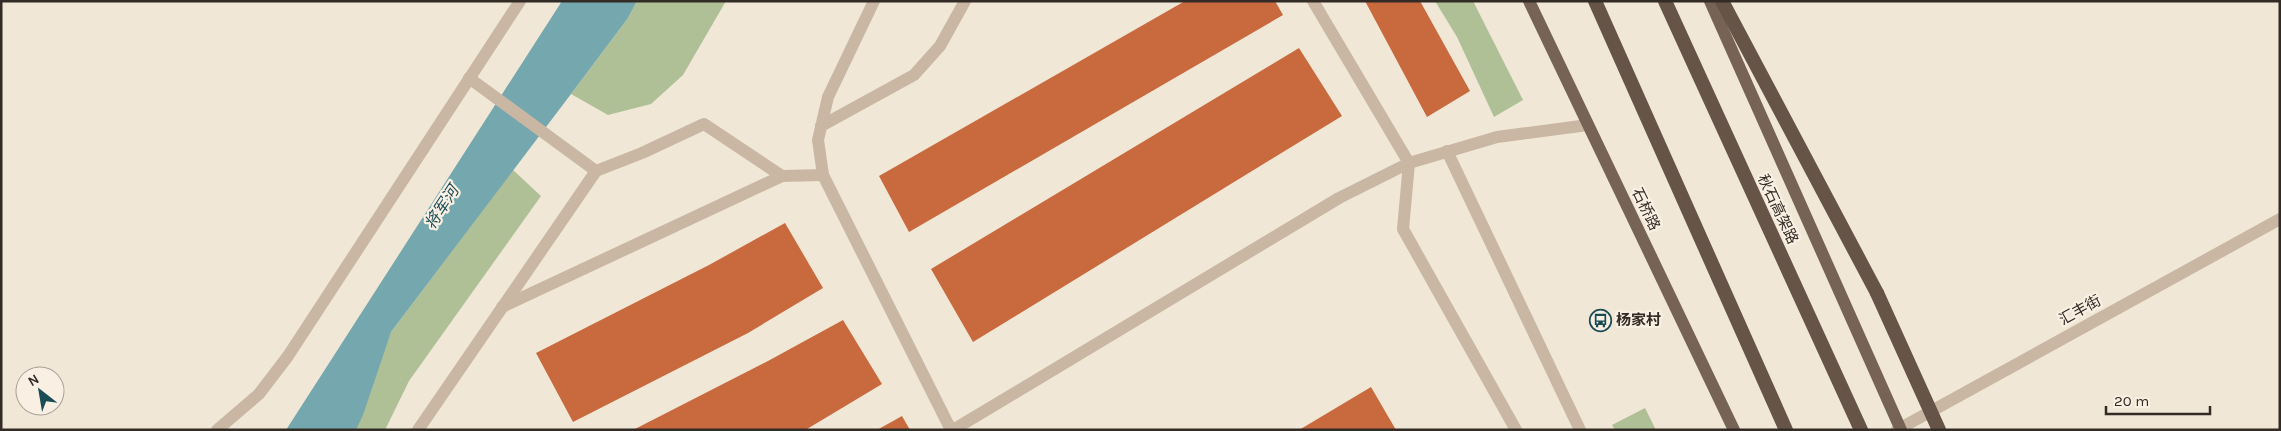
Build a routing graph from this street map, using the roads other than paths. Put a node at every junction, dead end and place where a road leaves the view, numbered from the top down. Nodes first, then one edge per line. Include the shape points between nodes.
1 (520, 1) edge
2 (874, 1) edge
3 (965, 1) edge
4 (1313, 1) edge
5 (1529, 1) edge
6 (1595, 1) edge
7 (1665, 1) edge
8 (1710, 1) edge
9 (1722, 1) edge
10 (469, 78) junction
11 (1588, 125) junction
12 (821, 126) junction
13 (1447, 152) junction
14 (1409, 163) junction
15 (596, 171) junction
16 (823, 175) junction
17 (782, 176) junction
18 (2280, 219) edge
19 (502, 307) junction
20 (1899, 429) edge
21 (217, 430) edge
22 (418, 430) edge
23 (952, 430) edge
24 (1516, 430) edge
25 (1580, 430) edge
26 (1734, 430) edge
27 (1786, 430) edge
28 (1861, 430) edge
29 (1939, 430) edge

1 - 10 street
2 - 12 street via 828,97
3 - 12 street via 940,46 914,75
4 - 14 street
5 - 11 main road, 石桥路
6 - 27 highway
7 - 28 highway, 秋石高架路
8 - 20 main road
9 - 29 highway, bridge via 1877,293
10 - 15 street
10 - 21 street via 288,356 259,394
11 - 13 street via 1497,137
11 - 26 main road, 石桥路
12 - 16 street via 818,140
13 - 14 street
13 - 25 street
14 - 23 street via 1340,198
14 - 24 street via 1403,229
15 - 17 street via 704,124
15 - 19 street
16 - 17 street
16 - 23 street
17 - 19 street
18 - 20 street, 汇丰街
19 - 22 street

